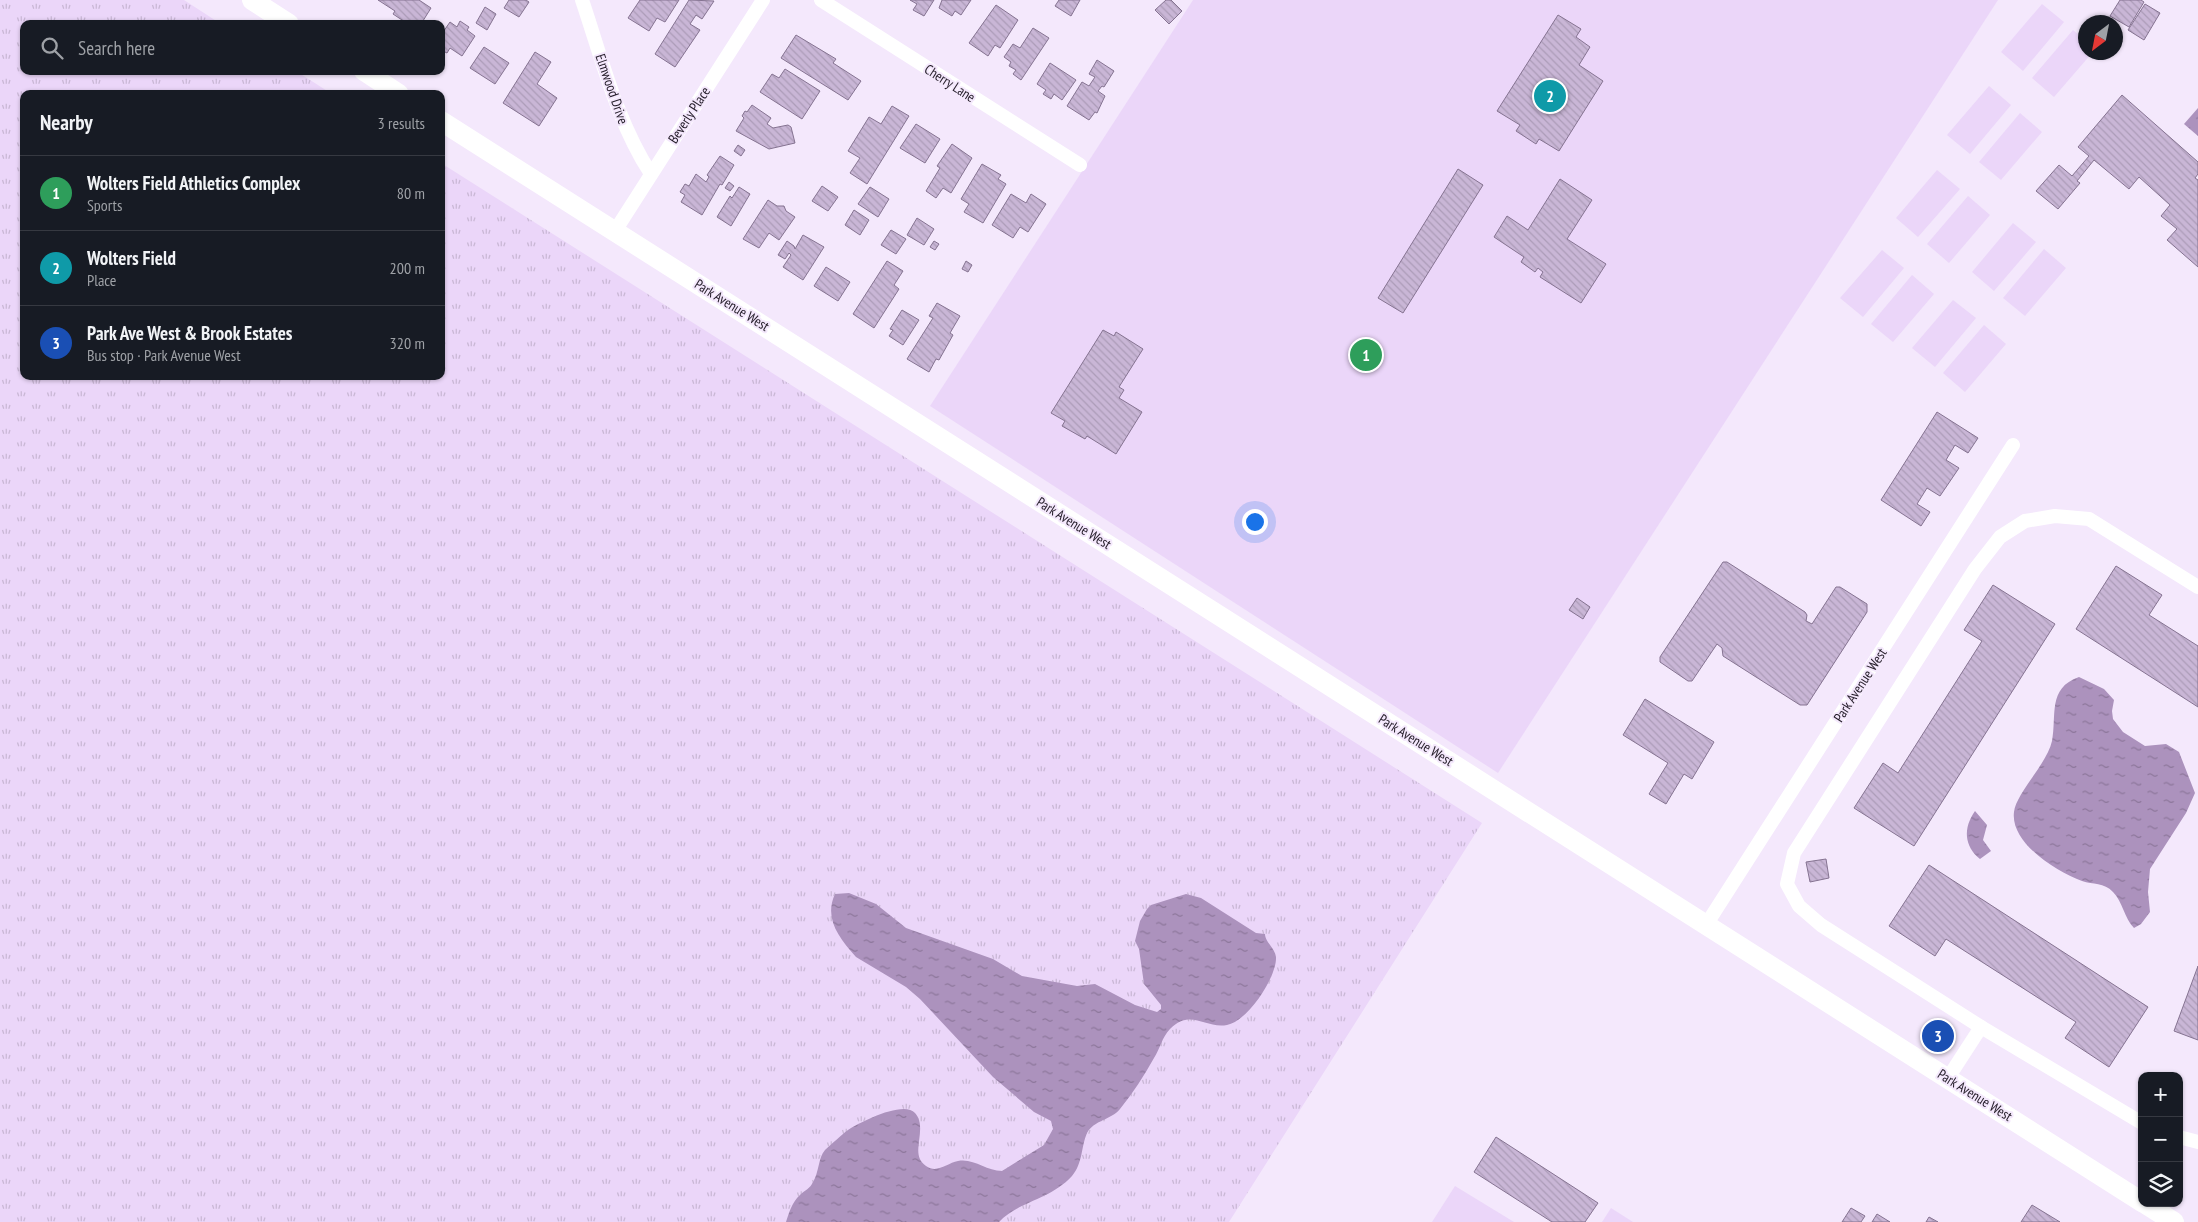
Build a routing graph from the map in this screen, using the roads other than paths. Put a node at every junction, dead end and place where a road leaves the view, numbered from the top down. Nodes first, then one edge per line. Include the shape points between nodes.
1 (252, 0) edge
2 (582, 0) edge
3 (764, 0) edge
4 (821, 0) edge
5 (283, 20) edge
6 (370, 75) edge
7 (393, 90) edge
8 (445, 123) edge
9 (1080, 165) dead end
10 (651, 174) junction
11 (615, 231) junction
12 (2013, 445) dead end
13 (2198, 587) edge
14 (1706, 925) junction
15 (1981, 1027) junction
16 (1948, 1078) junction
17 (2138, 1121) edge
18 (2183, 1138) edge
19 (2198, 1142) edge
20 (2138, 1199) edge
21 (2151, 1207) edge
22 (2174, 1222) edge

1 - 5 street
2 - 10 street, Elmwood Drive via 621,119
3 - 10 street, Beverly Place
4 - 9 street, Cherry Lane
6 - 7 street
8 - 11 street, Park Avenue West
10 - 11 street, Beverly Place
11 - 14 street, Park Avenue West
12 - 14 street, Park Avenue West
13 - 15 street via 2089,520 2055,516 2025,521 2000,537 1975,569 1794,853 1787,884 1799,906 1821,925
14 - 16 street, Park Avenue West
15 - 16 street
15 - 17 street
16 - 20 street, Park Avenue West
18 - 19 street
21 - 22 street, Park Avenue West

